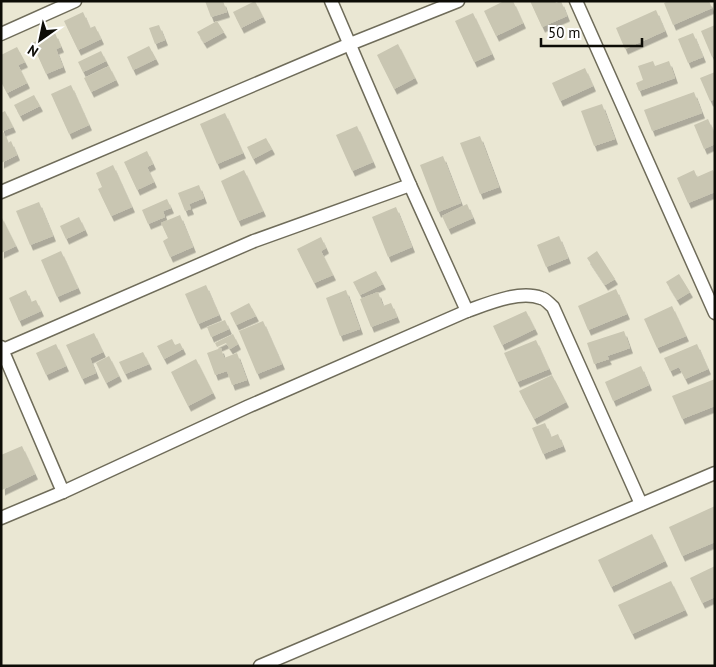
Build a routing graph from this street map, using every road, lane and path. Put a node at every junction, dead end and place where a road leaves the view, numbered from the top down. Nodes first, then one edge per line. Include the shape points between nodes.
1 (75, 1) edge
2 (331, 1) edge
3 (458, 1) edge
4 (576, 1) edge
5 (1, 34) edge
6 (350, 44) junction
7 (410, 185) junction
8 (1, 192) edge
9 (467, 311) junction
10 (715, 313) edge
11 (2, 349) edge
12 (715, 473) edge
13 (63, 492) junction
14 (641, 504) junction
15 (1, 518) edge
16 (260, 666) edge

1 - 5 street
2 - 6 street
3 - 6 street
4 - 10 street
6 - 7 street
6 - 8 street
7 - 9 street
7 - 11 street via 254,241
9 - 13 street via 247,406
9 - 14 street via 498,300 530,296 540,297 553,307
11 - 13 street
12 - 14 street
13 - 15 street
14 - 16 street

